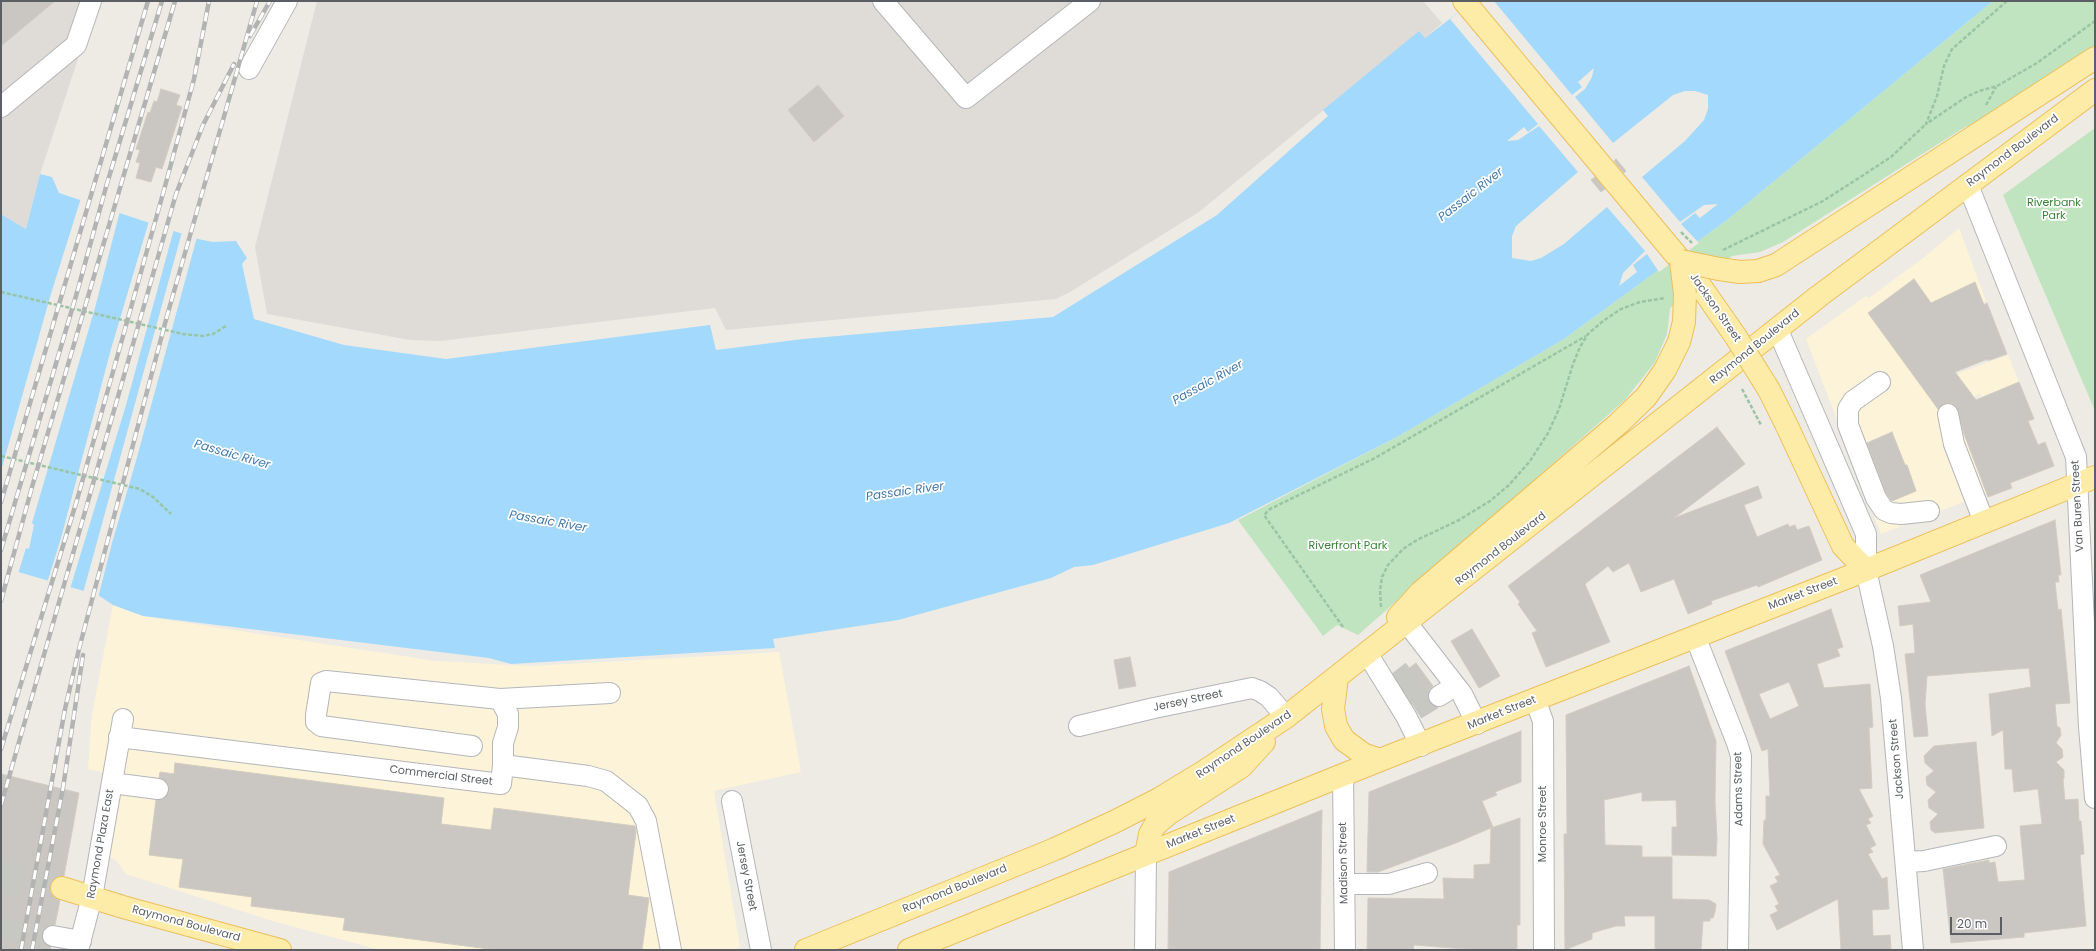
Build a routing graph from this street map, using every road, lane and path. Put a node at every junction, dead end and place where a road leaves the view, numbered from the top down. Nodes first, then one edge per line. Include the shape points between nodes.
1 (91, 1) edge
2 (288, 1) edge
3 (883, 1) edge
4 (1090, 1) edge
5 (1464, 1) edge
6 (2007, 1) edge
7 (2095, 21) edge
8 (2095, 58) edge
9 (249, 69) dead end
10 (2095, 90) edge
11 (1, 107) edge
12 (1926, 124) junction
13 (1968, 185) junction
14 (1720, 260) junction
15 (1681, 261) junction
16 (1684, 291) junction
17 (1, 292) edge
18 (226, 326) dead end
19 (1777, 328) junction
20 (1588, 334) junction
21 (1880, 382) dead end
22 (1742, 390) dead end
23 (1948, 414) dead end
24 (1761, 425) dead end
25 (1, 456) edge
26 (2086, 481) edge
27 (1930, 511) dead end
28 (171, 514) dead end
29 (1984, 522) junction
30 (1866, 570) junction
31 (1381, 607) dead end
32 (1407, 623) junction
33 (1343, 627) dead end
34 (1695, 636) junction
35 (1367, 653) junction
36 (1337, 678) junction
37 (610, 693) dead end
38 (500, 699) junction
39 (1535, 700) junction
40 (1286, 717) junction
41 (1477, 724) junction
42 (1079, 726) dead end
43 (121, 728) joint
44 (472, 746) dead end
45 (1421, 746) junction
46 (1380, 760) junction
47 (503, 765) junction
48 (1343, 776) junction
49 (112, 783) junction
50 (158, 789) dead end
51 (2095, 798) edge
52 (732, 801) dead end
53 (1996, 846) dead end
54 (1146, 854) junction
55 (1906, 862) junction
56 (1427, 873) dead end
57 (1344, 884) junction
58 (62, 891) tunnel mouth
59 (92, 897) junction
60 (53, 936) tunnel mouth
61 (79, 945) edge
62 (916, 949) edge
63 (280, 950) edge
64 (671, 950) edge
65 (761, 950) edge
66 (806, 950) edge
67 (1145, 950) edge
68 (1345, 950) edge
69 (1544, 950) edge
70 (1738, 950) edge
71 (1913, 950) edge

1 - 11 street via 76,45
2 - 9 street
3 - 4 street via 966,98
5 - 15 main road, Jackson Street
6 - 12 path via 1952,49
7 - 12 path via 2037,63 1997,86 1966,97
8 - 14 main road via 1776,265 1758,271 1740,272
10 - 13 main road, Raymond Boulevard
12 - 14 path via 1891,157 1823,201
13 - 19 main road, Raymond Boulevard
13 - 26 street, Van Buren Street
14 - 15 main road, bridge
15 - 16 main road, Jackson Street
16 - 20 path via 1621,309
16 - 30 main road, Jackson Street, bridge via 1736,337 1769,390 1843,546
16 - 35 main road via 1684,322 1679,342 1666,370 1646,398 1421,592
17 - 18 path via 183,334 203,336
19 - 30 street, Jackson Street via 1866,534
19 - 32 main road, Raymond Boulevard
20 - 31 path via 1573,364 1548,434 1530,461 1509,485 1490,501 1403,549 1388,565 1382,577
20 - 33 path via 1375,458 1270,509 1264,515
21 - 27 street via 1853,401 1848,409 1848,425 1876,498 1884,510 1891,513
22 - 24 path
23 - 29 street via 1954,444
25 - 28 path via 140,489
26 - 29 main road, Market Street
26 - 51 street, Van Buren Street via 2089,727
29 - 30 main road, Market Street
30 - 34 main road, Market Street
30 - 55 street, Jackson Street via 1883,646 1891,698
32 - 35 main road, Raymond Boulevard
32 - 41 street via 1436,676
34 - 39 main road, Market Street
34 - 70 street, Adams Street via 1741,756
35 - 36 main road, Raymond Boulevard
35 - 45 street via 1401,699
36 - 40 main road, Raymond Boulevard
36 - 46 main road via 1333,709 1336,726 1344,740 1363,754
37 - 38 street
38 - 44 street via 326,681 321,683 316,715 316,722 321,726
38 - 47 street via 494,714 495,726 503,743
39 - 41 main road, Market Street
39 - 69 street, Monroe Street via 1543,721
40 - 42 street, Jersey Street via 1269,697 1252,688
40 - 54 main road via 1241,766 1155,825 1150,834
40 - 66 main road, Raymond Boulevard via 1205,771 1139,810 1055,849
41 - 45 main road, Market Street
43 - 47 street, Commercial Street via 500,784
43 - 49 street, Raymond Plaza East
45 - 46 main road, Market Street
46 - 48 main road, Market Street
47 - 64 street, Commercial Street via 588,776 606,781 638,806 646,821
48 - 54 main road, Market Street
48 - 57 street, Madison Street
49 - 50 street
49 - 59 street, Raymond Plaza East
52 - 65 street, Jersey Street
53 - 55 street via 1924,861
54 - 62 main road, Market Street
54 - 67 street
55 - 71 street, Jackson Street
56 - 57 street via 1389,884
57 - 68 street, Madison Street
58 - 59 main road, Raymond Boulevard
59 - 61 street, Raymond Plaza East
59 - 63 main road, Raymond Boulevard
60 - 61 street

